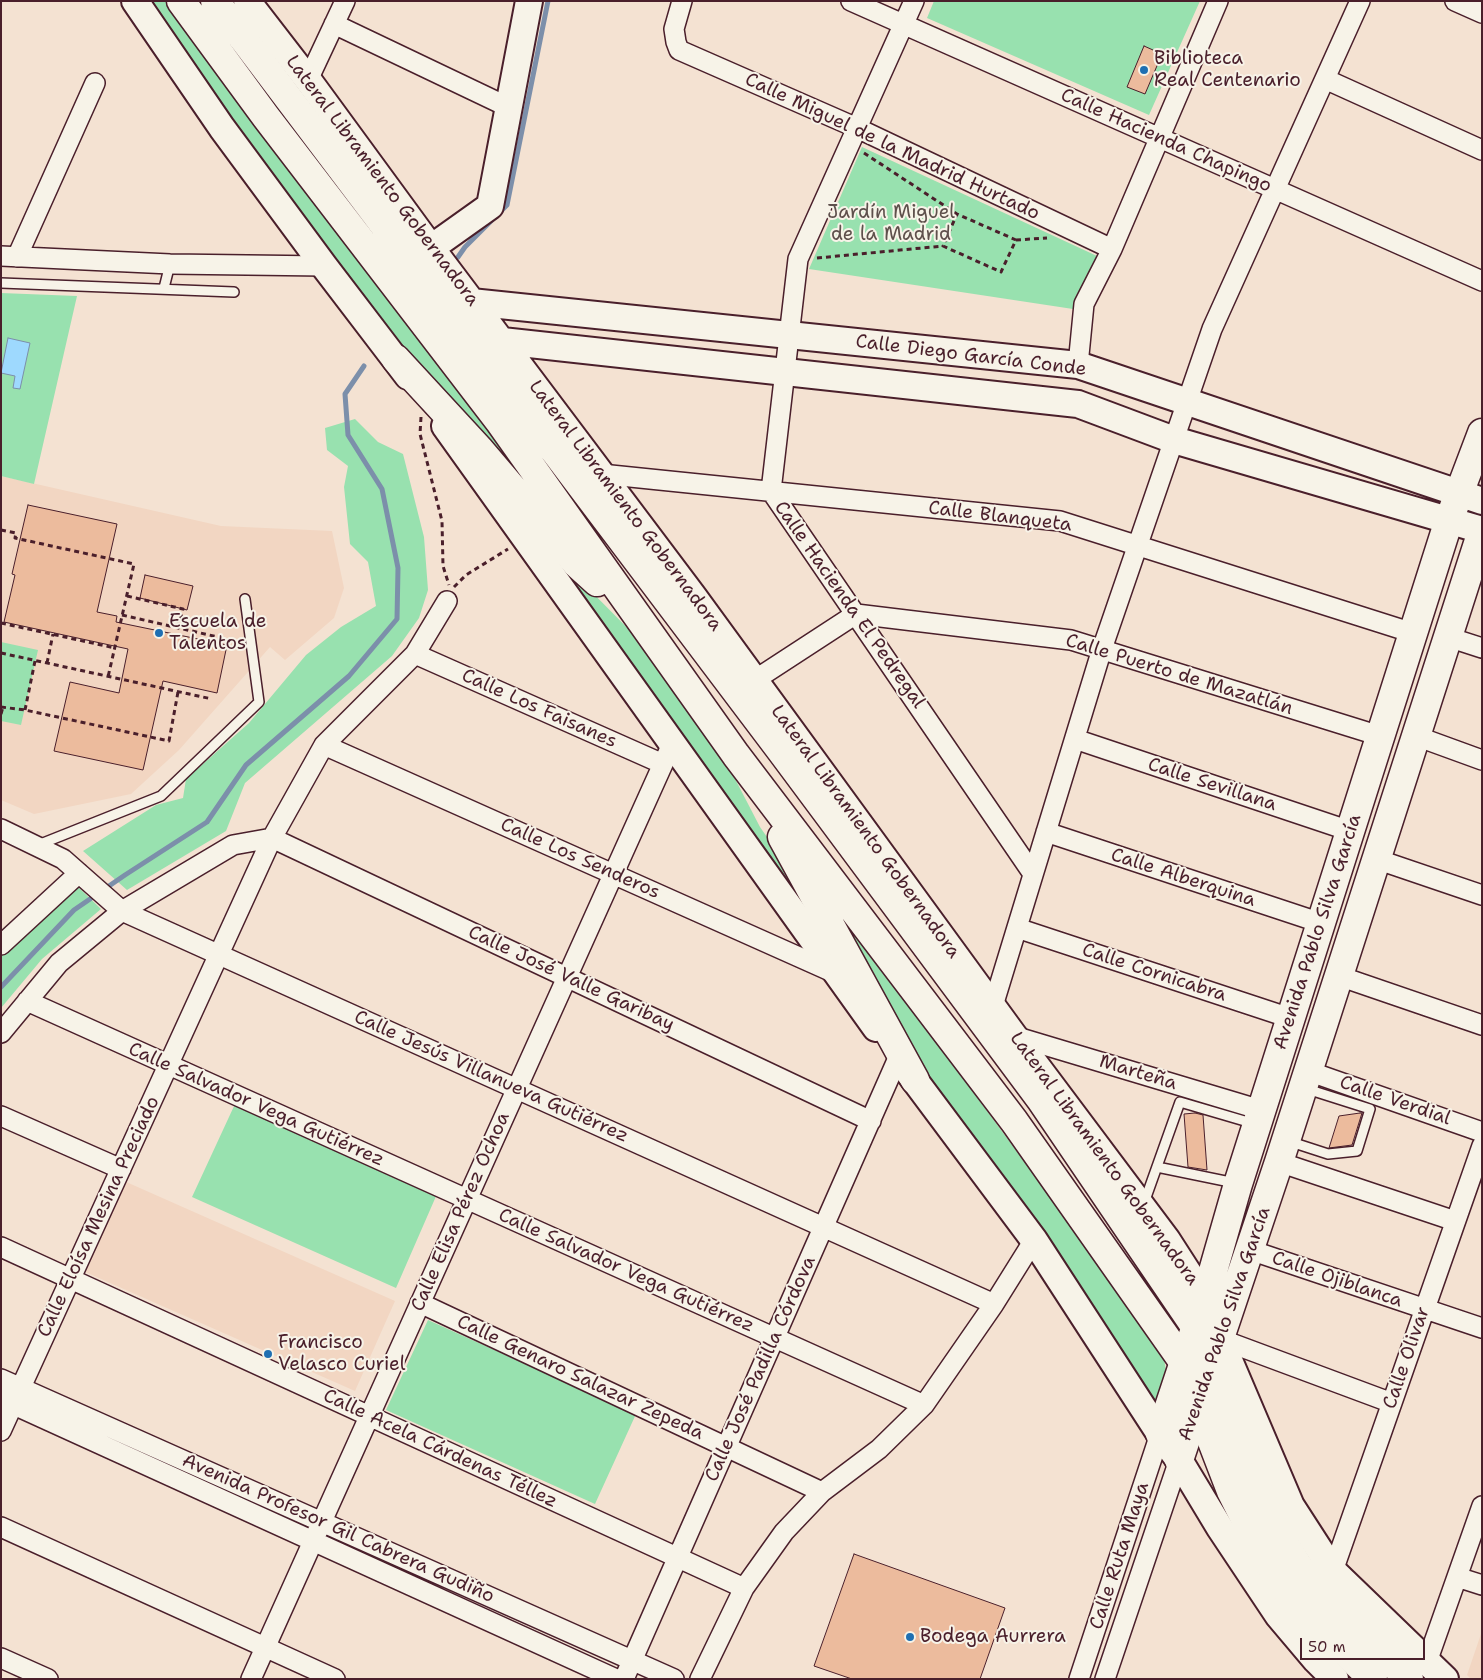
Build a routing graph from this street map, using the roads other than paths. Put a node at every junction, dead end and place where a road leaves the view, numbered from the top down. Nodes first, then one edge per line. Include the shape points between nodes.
1 (135, 1) edge
2 (181, 1) edge
3 (215, 1) edge
4 (247, 1) edge
5 (345, 1) edge
6 (529, 1) edge
7 (682, 1) edge
8 (851, 1) edge
9 (914, 1) edge
10 (1218, 1) edge
11 (1360, 1) edge
12 (1455, 1) edge
13 (1482, 13) edge
14 (334, 24) junction
15 (904, 24) junction
16 (1325, 79) junction
17 (308, 80) junction
18 (95, 84) dead end
19 (508, 107) junction
20 (854, 136) junction
21 (1160, 138) junction
22 (1482, 150) edge
23 (1275, 190) junction
24 (431, 248) junction
25 (1112, 248) junction
26 (9, 256) edge
27 (170, 264) junction
28 (324, 266) junction
29 (1482, 281) edge
30 (1, 283) edge
31 (164, 288) junction
32 (234, 292) dead end
33 (472, 302) junction
34 (788, 335) junction
35 (502, 341) junction
36 (396, 359) junction
37 (1078, 365) junction
38 (784, 372) junction
39 (1188, 402) junction
40 (1482, 433) edge
41 (1174, 440) junction
42 (601, 474) junction
43 (771, 491) junction
44 (1470, 497) edge
45 (1450, 520) junction
46 (1482, 530) edge
47 (1138, 545) junction
48 (245, 599) dead end
49 (447, 601) dead end
50 (856, 614) junction
51 (645, 625) junction
52 (1413, 633) junction
53 (1448, 637) junction
54 (1482, 648) edge
55 (1102, 649) junction
56 (415, 654) junction
57 (745, 686) junction
58 (1380, 736) junction
59 (1416, 736) junction
60 (1075, 739) junction
61 (324, 745) junction
62 (667, 754) junction
63 (736, 755) junction
64 (1482, 760) edge
65 (1, 829) edge
66 (1350, 830) junction
67 (1046, 832) junction
68 (272, 838) junction
69 (35, 846) junction
70 (1376, 859) junction
71 (79, 874) junction
72 (613, 874) junction
73 (1033, 874) junction
74 (1482, 896) edge
75 (117, 906) junction
76 (1321, 923) junction
77 (1017, 928) junction
78 (1, 946) edge
79 (219, 954) junction
80 (836, 974) junction
81 (1338, 976) junction
82 (567, 978) junction
83 (26, 1001) junction
84 (993, 1006) junction
85 (1290, 1018) junction
86 (1482, 1025) edge
87 (1, 1033) edge
88 (1014, 1036) junction
89 (898, 1058) junction
90 (168, 1065) junction
91 (1305, 1079) junction
92 (915, 1080) junction
93 (517, 1089) junction
94 (1, 1116) edge
95 (1259, 1117) junction
96 (871, 1121) junction
97 (1482, 1132) edge
98 (1482, 1146) edge
99 (1282, 1151) junction
100 (1157, 1166) junction
101 (121, 1168) junction
102 (1238, 1184) junction
103 (467, 1199) junction
104 (1143, 1208) junction
105 (1456, 1221) junction
106 (824, 1227) junction
107 (1034, 1240) junction
108 (1, 1247) edge
109 (1250, 1250) junction
110 (71, 1279) junction
111 (1205, 1299) junction
112 (420, 1303) junction
113 (994, 1304) junction
114 (1425, 1309) junction
115 (1482, 1328) edge
116 (1208, 1334) junction
117 (775, 1338) junction
118 (1197, 1364) junction
119 (1, 1379) edge
120 (12, 1397) edge
121 (1392, 1403) junction
122 (924, 1405) junction
123 (1198, 1405) junction
124 (369, 1416) junction
125 (1, 1431) edge
126 (1160, 1434) junction
127 (726, 1447) junction
128 (1179, 1460) junction
129 (822, 1492) junction
130 (1482, 1506) edge
131 (322, 1522) junction
132 (1, 1527) edge
133 (313, 1540) junction
134 (677, 1558) junction
135 (1333, 1570) junction
136 (1457, 1577) junction
137 (1482, 1585) edge
138 (744, 1588) junction
139 (265, 1647) junction
140 (1, 1658) edge
141 (632, 1660) junction
142 (1427, 1673) edge
143 (48, 1679) edge
144 (251, 1679) edge
145 (335, 1679) edge
146 (616, 1679) edge
147 (624, 1679) edge
148 (674, 1679) edge
149 (700, 1679) edge
150 (1079, 1679) edge
151 (1105, 1679) edge
152 (1335, 1679) edge
153 (1373, 1679) edge

1 - 28 street via 222,128
2 - 51 main road via 499,421
3 - 57 main road
4 - 17 street, Lateral Libramiento Gobernadora
5 - 14 street
6 - 19 street
7 - 20 street, Calle Miguel de la Madrid Hurtado via 674,29 679,50
8 - 15 street, Calle Hacienda Chapingo
9 - 15 street, Calle Hacienda El Pedregal
10 - 21 street
11 - 16 street
12 - 13 street
14 - 17 street
14 - 19 street
15 - 20 street, Calle Hacienda El Pedregal
15 - 21 street, Calle Hacienda Chapingo
16 - 22 street
16 - 23 street
17 - 24 street, Lateral Libramiento Gobernadora
18 - 26 street
19 - 24 street via 490,206
20 - 25 street, Calle Miguel de la Madrid Hurtado
20 - 34 street, Calle Hacienda El Pedregal via 798,259
21 - 23 street, Calle Hacienda Chapingo
21 - 25 street
23 - 29 street, Calle Hacienda Chapingo
23 - 39 street via 1212,329
24 - 33 street, Lateral Libramiento Gobernadora
25 - 37 street via 1084,304
26 - 27 street
27 - 28 street
27 - 31 lane
28 - 36 street
30 - 31 lane
31 - 32 lane
33 - 34 street, Calle Diego García Conde
33 - 35 street, Lateral Libramiento Gobernadora
34 - 37 street, Calle Diego García Conde
34 - 38 street, Calle Hacienda El Pedregal
35 - 38 street, Calle Diego García Conde
35 - 42 street, Lateral Libramiento Gobernadora
36 - 51 main road via 480,450 576,563
36 - 62 street via 526,538
37 - 39 street, Calle Diego García Conde
38 - 41 street, Calle Diego García Conde via 1078,404
38 - 43 street, Calle Hacienda El Pedregal
39 - 41 street
39 - 44 street, Calle Diego García Conde
40 - 44 main road, Avenida Pablo Silva García
41 - 45 street, Calle Diego García Conde
41 - 47 street
42 - 43 street, Calle Blanqueta
42 - 57 street, Lateral Libramiento Gobernadora
43 - 47 street, Calle Blanqueta via 1060,521
43 - 50 street, Calle Hacienda El Pedregal
44 - 45 main road, Avenida Pablo Silva García
45 - 46 street, Calle Diego García Conde
45 - 52 main road, Avenida Pablo Silva García
46 - 53 main road, Avenida Pablo Silva García
47 - 52 street, Calle Blanqueta
47 - 55 street
48 - 69 lane via 259,702 161,796
49 - 56 street, Calle Eloísa Mesina Preciado
50 - 55 street, Calle Puerto de Mazatlán via 1071,640
50 - 57 street
50 - 73 street, Calle Hacienda El Pedregal
51 - 63 main road
52 - 58 main road, Avenida Pablo Silva García
53 - 54 street
53 - 59 main road, Avenida Pablo Silva García
55 - 58 street, Calle Puerto de Mazatlán
55 - 60 street
56 - 61 street, Calle Eloísa Mesina Preciado
56 - 62 street, Calle Los Faisanes
57 - 84 street, Lateral Libramiento Gobernadora
57 - 116 main road
58 - 66 main road, Avenida Pablo Silva García
59 - 64 street
59 - 70 main road, Avenida Pablo Silva García
60 - 66 street, Calle Sevillana
60 - 67 street
61 - 68 street, Calle Eloísa Mesina Preciado
61 - 72 street, Calle Los Senderos
62 - 72 street, Calle Elisa Pérez Ochoa
62 - 80 street
63 - 92 main road
63 - 118 main road
65 - 69 street, Calle Jesús Villanueva Gutiérrez
66 - 76 main road, Avenida Pablo Silva García
67 - 73 street
67 - 76 street, Calle Alberquina
68 - 75 street via 233,845
68 - 79 street, Calle Eloísa Mesina Preciado
68 - 82 street, Calle José Valle Garibay
69 - 71 street, Calle Jesús Villanueva Gutiérrez via 63,859
70 - 74 street
70 - 81 main road, Avenida Pablo Silva García
71 - 75 street, Calle Jesús Villanueva Gutiérrez
71 - 78 street
72 - 80 street, Calle Los Senderos
72 - 82 street, Calle Elisa Pérez Ochoa
73 - 77 street
75 - 79 street, Calle Jesús Villanueva Gutiérrez
75 - 83 street
76 - 85 main road, Avenida Pablo Silva García
77 - 84 street
77 - 85 street, Calle Cornicabra
79 - 90 street, Calle Eloísa Mesina Preciado
79 - 93 street, Calle Jesús Villanueva Gutiérrez
80 - 89 street
81 - 86 street
81 - 91 main road, Avenida Pablo Silva García
82 - 93 street, Calle Elisa Pérez Ochoa
82 - 96 street, Calle José Valle Garibay
83 - 87 street
83 - 90 street, Calle Salvador Vega Gutiérrez
84 - 88 street, Lateral Libramiento Gobernadora
85 - 95 main road, Avenida Pablo Silva García
88 - 95 street, Marteña
88 - 104 street, Lateral Libramiento Gobernadora
89 - 92 street
89 - 96 street, Calle José Padilla Córdova
90 - 101 street, Calle Eloísa Mesina Preciado
90 - 103 street, Calle Salvador Vega Gutiérrez
91 - 97 street, Calle Verdial
91 - 99 main road, Avenida Pablo Silva García
91 - 99 lane via 1370,1109 1357,1151 1328,1154
92 - 107 street
93 - 103 street, Calle Elisa Pérez Ochoa
93 - 106 street, Calle Jesús Villanueva Gutiérrez
94 - 101 street
95 - 100 lane via 1180,1102
95 - 102 main road, Avenida Pablo Silva García
96 - 106 street, Calle José Padilla Córdova
98 - 105 street, Calle Olivar
99 - 105 street
99 - 109 main road, Avenida Pablo Silva García
100 - 102 lane
100 - 104 lane
101 - 110 street, Calle Eloísa Mesina Preciado
102 - 111 main road, Avenida Pablo Silva García
103 - 112 street, Calle Elisa Pérez Ochoa
103 - 117 street, Calle Salvador Vega Gutiérrez
104 - 111 street, Lateral Libramiento Gobernadora
105 - 114 street, Calle Olivar
106 - 113 street, Calle Jesús Villanueva Gutiérrez
106 - 117 street, Calle José Padilla Córdova
107 - 113 street
107 - 126 street
108 - 110 street, Calle Acela Cárdenas Téllez
109 - 114 street, Calle Ojiblanca
109 - 116 main road, Avenida Pablo Silva García
110 - 120 street, Calle Eloísa Mesina Preciado
110 - 124 street, Calle Acela Cárdenas Téllez
111 - 116 main road, Avenida Pablo Silva García
112 - 124 street, Calle Elisa Pérez Ochoa
112 - 127 street, Calle Genaro Salazar Zepeda
113 - 122 street
114 - 115 street, Calle Ojiblanca
114 - 121 street, Calle Olivar
116 - 118 main road
116 - 121 street
116 - 135 street via 1291,1506
117 - 122 street, Calle Salvador Vega Gutiérrez
117 - 127 street, Calle José Padilla Córdova
118 - 123 main road, Avenida Pablo Silva García
118 - 126 main road, Avenida Pablo Silva García
118 - 142 main road via 1233,1432 1272,1523 1299,1567 1330,1603
119 - 120 street, Avenida Profesor Gil Cabrera Gudiño
120 - 125 street, Calle Eloísa Mesina Preciado
120 - 131 street, Avenida Profesor Gil Cabrera Gudiño
120 - 133 street, Avenida Profesor Gil Cabrera Gudiño
121 - 135 street, Calle Olivar
122 - 129 street via 879,1449
123 - 128 main road, Avenida Pablo Silva García
123 - 153 main road via 1231,1491 1262,1553 1303,1612
124 - 131 street, Calle Elisa Pérez Ochoa
124 - 134 street, Calle Acela Cárdenas Téllez
126 - 128 street
126 - 150 street, Calle Ruta Maya
127 - 129 street, Calle Genaro Salazar Zepeda
127 - 134 street, Calle José Padilla Córdova
128 - 151 street, Calle Ruta Maya
128 - 152 street via 1278,1615
129 - 138 street via 784,1532
130 - 136 street
131 - 133 street, Calle Elisa Pérez Ochoa
131 - 141 street, Avenida Profesor Gil Cabrera Gudiño
132 - 139 street
133 - 139 street, Calle Elisa Pérez Ochoa
133 - 146 street, Avenida Profesor Gil Cabrera Gudiño
134 - 138 street, Calle Acela Cárdenas Téllez
134 - 141 street, Calle José Padilla Córdova
135 - 142 street
136 - 137 street
136 - 142 street
138 - 149 street
139 - 144 street, Calle Elisa Pérez Ochoa
139 - 145 street
140 - 143 street
141 - 147 street, Calle José Padilla Córdova
141 - 148 street, Avenida Profesor Gil Cabrera Gudiño

